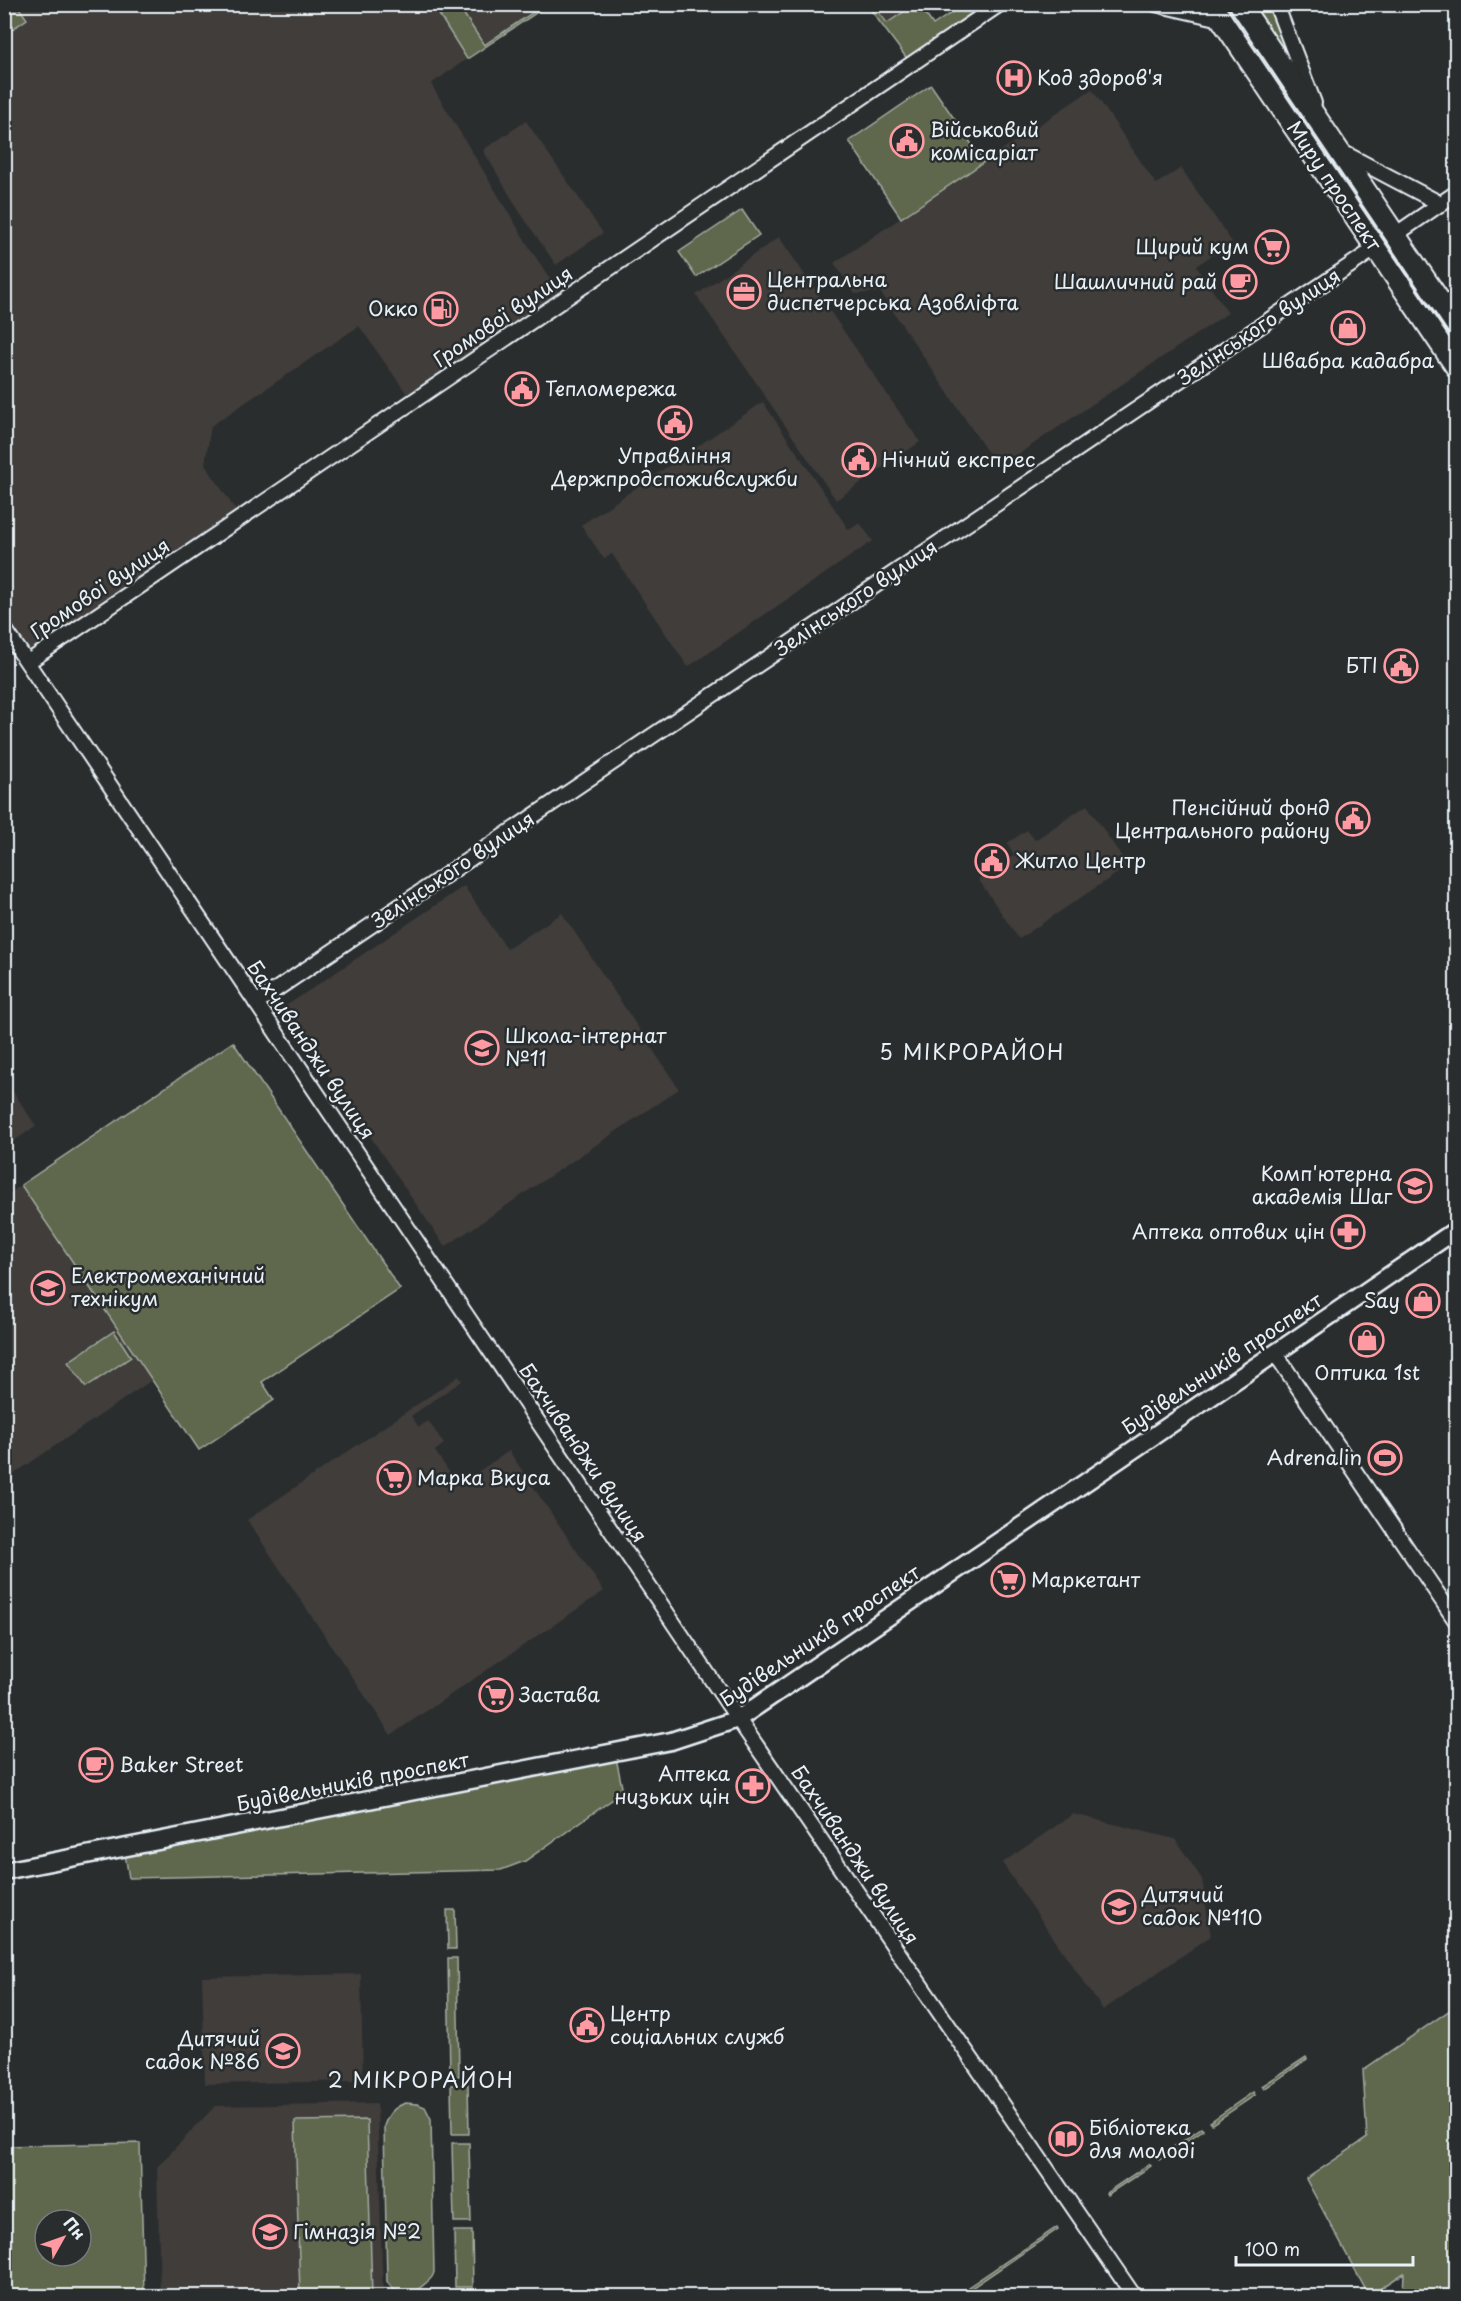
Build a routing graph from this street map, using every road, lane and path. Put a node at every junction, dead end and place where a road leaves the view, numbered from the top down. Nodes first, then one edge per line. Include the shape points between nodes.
1 (1000, 4) edge
2 (1155, 4) edge
3 (1240, 4) edge
4 (1276, 4) edge
5 (1216, 12) edge
6 (1324, 130) junction
7 (1338, 150) junction
8 (1456, 194) edge
9 (1441, 204) junction
10 (1395, 235) junction
11 (1376, 248) junction
12 (1456, 325) edge
13 (1456, 367) edge
14 (4, 628) edge
15 (28, 662) junction
16 (256, 1003) junction
17 (1456, 1230) edge
18 (1275, 1353) junction
19 (1456, 1621) edge
20 (738, 1719) junction
21 (4, 1871) edge
22 (1134, 2296) edge

1 - 15 street, Громової вулиця
2 - 5 street
3 - 6 highway, Миру проспект
4 - 6 street
5 - 11 highway, Миру проспект
6 - 7 highway, Миру проспект
7 - 9 street
7 - 10 highway, Миру проспект
8 - 9 street, Зелінського вулиця
9 - 10 street, Зелінського вулиця
10 - 11 highway, Зелінського вулиця
10 - 12 highway, Миру проспект
11 - 13 highway, Миру проспект
11 - 16 street, Зелінського вулиця
14 - 15 street, Бахчиванджи вулиця
15 - 16 street, Бахчиванджи вулиця
16 - 20 street, Бахчиванджи вулиця
17 - 18 main road, Будівельників проспект
18 - 19 street
18 - 20 main road, Будівельників проспект
20 - 21 main road, Будівельників проспект via 671,1741
20 - 22 street, Бахчиванджи вулиця

